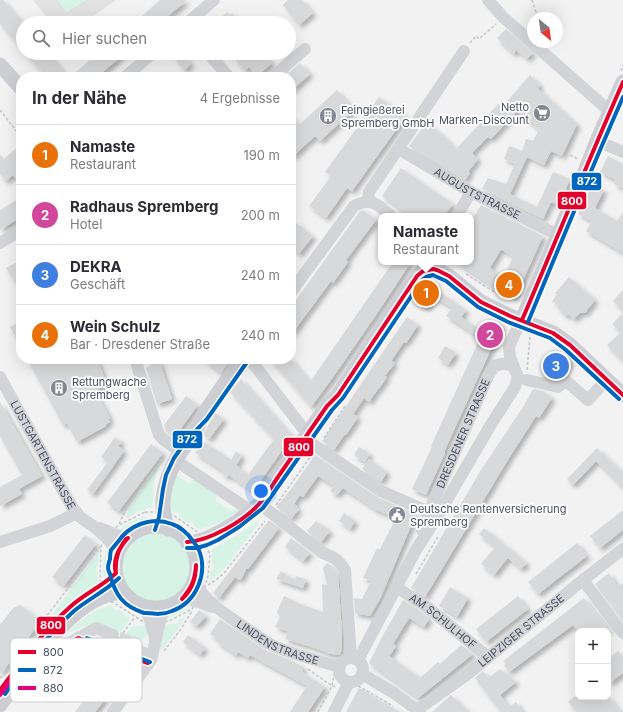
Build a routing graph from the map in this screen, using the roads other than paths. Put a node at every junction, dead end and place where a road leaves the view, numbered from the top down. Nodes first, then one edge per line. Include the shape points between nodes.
1 (214, 0) edge
2 (488, 0) edge
3 (196, 16) edge
4 (305, 50) dead end
5 (464, 51) dead end
6 (296, 58) edge
7 (145, 60) edge
8 (214, 60) edge
9 (293, 60) edge
10 (0, 65) edge
11 (131, 72) edge
12 (225, 72) edge
13 (279, 72) edge
14 (623, 82) edge
15 (16, 83) edge
16 (611, 110) junction
17 (597, 141) junction
18 (399, 149) junction
19 (623, 152) edge
20 (471, 192) junction
21 (368, 201) junction
22 (387, 213) edge
23 (459, 213) edge
24 (16, 233) edge
25 (558, 235) junction
26 (0, 243) edge
27 (433, 266) edge
28 (296, 285) edge
29 (528, 323) junction
30 (137, 364) edge
31 (238, 364) edge
32 (254, 364) edge
33 (513, 366) junction
34 (0, 377) edge
35 (607, 379) junction
36 (527, 380) road end
37 (623, 395) edge
38 (312, 441) junction
39 (177, 453) junction
40 (262, 511) junction
41 (159, 512) junction
42 (429, 512) junction
43 (77, 513) junction
44 (149, 528) junction
45 (168, 529) junction
46 (128, 538) junction
47 (106, 539) junction
48 (0, 542) edge
49 (187, 542) junction
50 (421, 542) junction
51 (205, 544) junction
52 (623, 549) edge
53 (118, 553) junction
54 (196, 559) junction
55 (115, 574) junction
56 (583, 580) junction
57 (104, 590) junction
58 (401, 590) junction
59 (199, 591) junction
60 (123, 592) junction
61 (144, 606) junction
62 (166, 606) junction
63 (155, 623) junction
64 (623, 633) edge
65 (52, 638) edge
66 (68, 638) edge
67 (92, 638) edge
68 (488, 657) junction
69 (355, 659) junction
70 (142, 662) edge
71 (142, 662) edge
72 (142, 662) edge
73 (146, 663) junction
74 (340, 667) junction
75 (142, 669) edge
76 (364, 675) junction
77 (10, 681) edge
78 (349, 682) junction
79 (0, 690) edge
80 (10, 693) edge
81 (120, 702) edge
82 (0, 705) edge
83 (418, 711) edge
84 (113, 712) edge
85 (334, 712) edge

1 - 3 street
2 - 16 street via 503,17
4 - 6 street
5 - 18 street
7 - 11 street
8 - 12 street
9 - 13 street
10 - 15 main road
14 - 16 main road, DRESDENER STRASSE
16 - 17 main road, DRESDENER STRASSE
17 - 19 street
17 - 25 main road, DRESDENER STRASSE
18 - 20 street, AUGUSTSTRASSE
18 - 21 street via 369,192
20 - 23 street
20 - 25 street, AUGUSTSTRASSE
21 - 22 street
21 - 28 street via 354,206
24 - 26 street
25 - 29 main road, DRESDENER STRASSE
27 - 29 main road via 481,302
27 - 38 main road via 417,276 343,398
29 - 33 street, DRESDENER STRASSE via 509,347
29 - 35 main road via 553,333 570,345
30 - 39 street via 159,435
31 - 39 main road via 202,416 194,423
32 - 38 street
33 - 42 street, DRESDENER STRASSE via 502,364 494,367 488,376
33 - 50 street, DRESDENER STRASSE via 518,377 515,388
34 - 43 street, LUSTGARTENSTRASSE
35 - 36 street via 588,400 566,381 558,387
35 - 37 main road
38 - 40 main road
38 - 42 street via 382,492
39 - 40 street
39 - 41 main road via 165,462 159,475 156,489
40 - 51 main road via 233,534
40 - 69 street via 340,562 346,570
41 - 44 main road
41 - 45 main road
42 - 50 street, DRESDENER STRASSE via 420,536
43 - 47 street, LUSTGARTENSTRASSE
43 - 48 street via 50,526
44 - 45 main road
44 - 46 main road
45 - 49 main road
46 - 47 street, LUSTGARTENSTRASSE via 119,536
46 - 53 main road
47 - 53 street, LUSTGARTENSTRASSE
49 - 51 main road
49 - 54 main road
50 - 58 street, DRESDENER STRASSE
51 - 54 main road
52 - 56 street, LEIPZIGER STRASSE
53 - 55 main road
54 - 59 main road
55 - 57 main road
55 - 60 main road
56 - 64 street
56 - 68 street, LEIPZIGER STRASSE
57 - 60 main road
57 - 65 main road via 72,605 59,616
58 - 68 street, AM SCHULHOF via 427,607
58 - 69 street, DRESDENER STRASSE
59 - 62 main road via 188,592 174,604
59 - 74 street, LINDENSTRASSE via 219,610 270,645
60 - 61 main road
61 - 62 main road
61 - 63 street
62 - 63 street via 161,618
63 - 73 street
66 - 67 street via 89,632
68 - 83 street, LEIPZIGER STRASSE
69 - 74 street, DRESDENER STRASSE via 344,660
69 - 76 street via 363,666
70 - 73 street
71 - 73 street
72 - 73 street
73 - 75 street
74 - 78 street via 340,675
76 - 78 street
76 - 83 street
77 - 79 main road
78 - 85 street
80 - 82 main road
81 - 84 street

